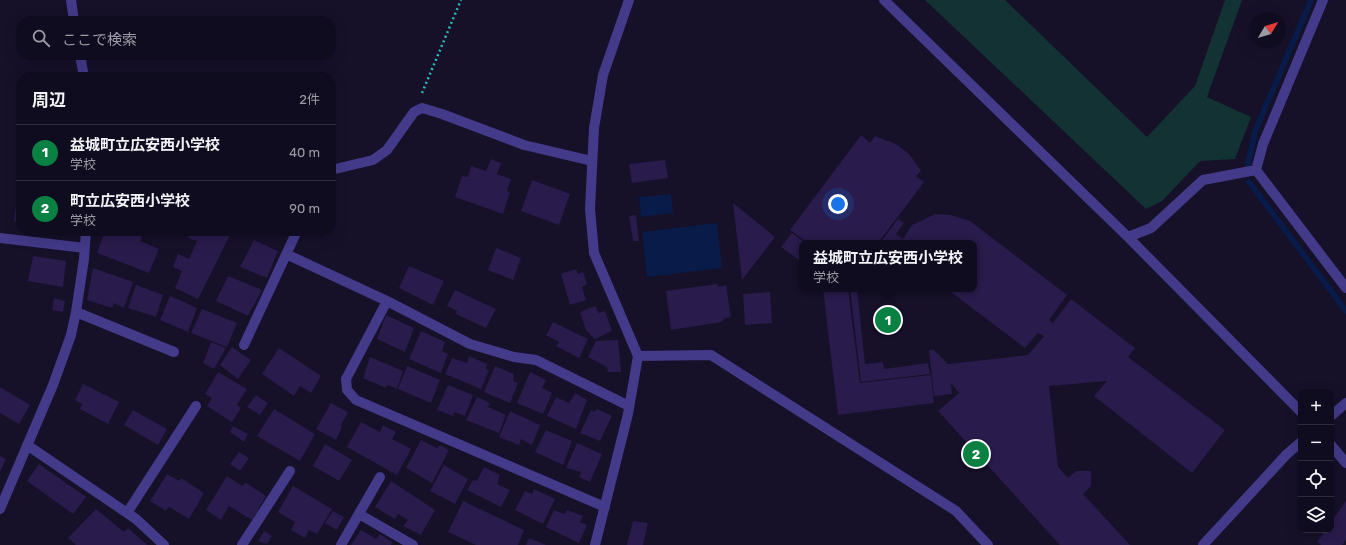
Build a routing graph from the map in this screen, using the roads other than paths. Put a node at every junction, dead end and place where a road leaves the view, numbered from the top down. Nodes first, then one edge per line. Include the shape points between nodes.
1 (71, 0) edge
2 (629, 0) edge
3 (884, 0) edge
4 (1323, 0) edge
5 (73, 16) edge
6 (81, 60) edge
7 (83, 72) edge
8 (592, 161) junction
9 (336, 169) edge
10 (1256, 170) junction
11 (86, 236) edge
12 (295, 236) edge
13 (1128, 237) junction
14 (0, 238) edge
15 (85, 248) junction
16 (286, 254) junction
17 (1346, 288) edge
18 (387, 301) junction
19 (76, 312) junction
20 (244, 345) dead end
21 (174, 352) dead end
22 (638, 356) junction
23 (1346, 403) edge
24 (196, 406) dead end
25 (629, 406) junction
26 (1298, 409) edge
27 (1334, 413) edge
28 (28, 445) junction
29 (1298, 445) edge
30 (1334, 449) edge
31 (1346, 463) edge
32 (290, 471) dead end
33 (380, 477) dead end
34 (605, 507) junction
35 (0, 509) edge
36 (127, 513) junction
37 (359, 514) junction
38 (164, 545) edge
39 (242, 545) edge
40 (341, 545) edge
41 (413, 545) edge
42 (595, 545) edge
43 (988, 545) edge
44 (1203, 545) edge

1 - 5 street
2 - 8 street via 603,75 594,128
3 - 13 street
4 - 10 street via 1263,144
6 - 7 street
8 - 9 street via 524,145 422,108 414,112 387,150 373,160
8 - 22 street via 590,209 594,253
10 - 13 street via 1203,180 1151,228
10 - 17 street
11 - 15 street
12 - 16 street
13 - 26 street
14 - 15 street
15 - 19 street
16 - 18 street
16 - 20 street
18 - 25 street via 470,344 514,357 536,360
18 - 34 street via 346,379 347,390 356,400
19 - 21 street
19 - 28 street via 71,335 53,385
22 - 25 street
22 - 43 street via 711,355 956,511
23 - 27 street
24 - 36 street
25 - 34 street
28 - 35 street
28 - 36 street
29 - 44 street
30 - 31 street
32 - 39 street
33 - 37 street
34 - 42 street
36 - 38 street
37 - 40 street
37 - 41 street

